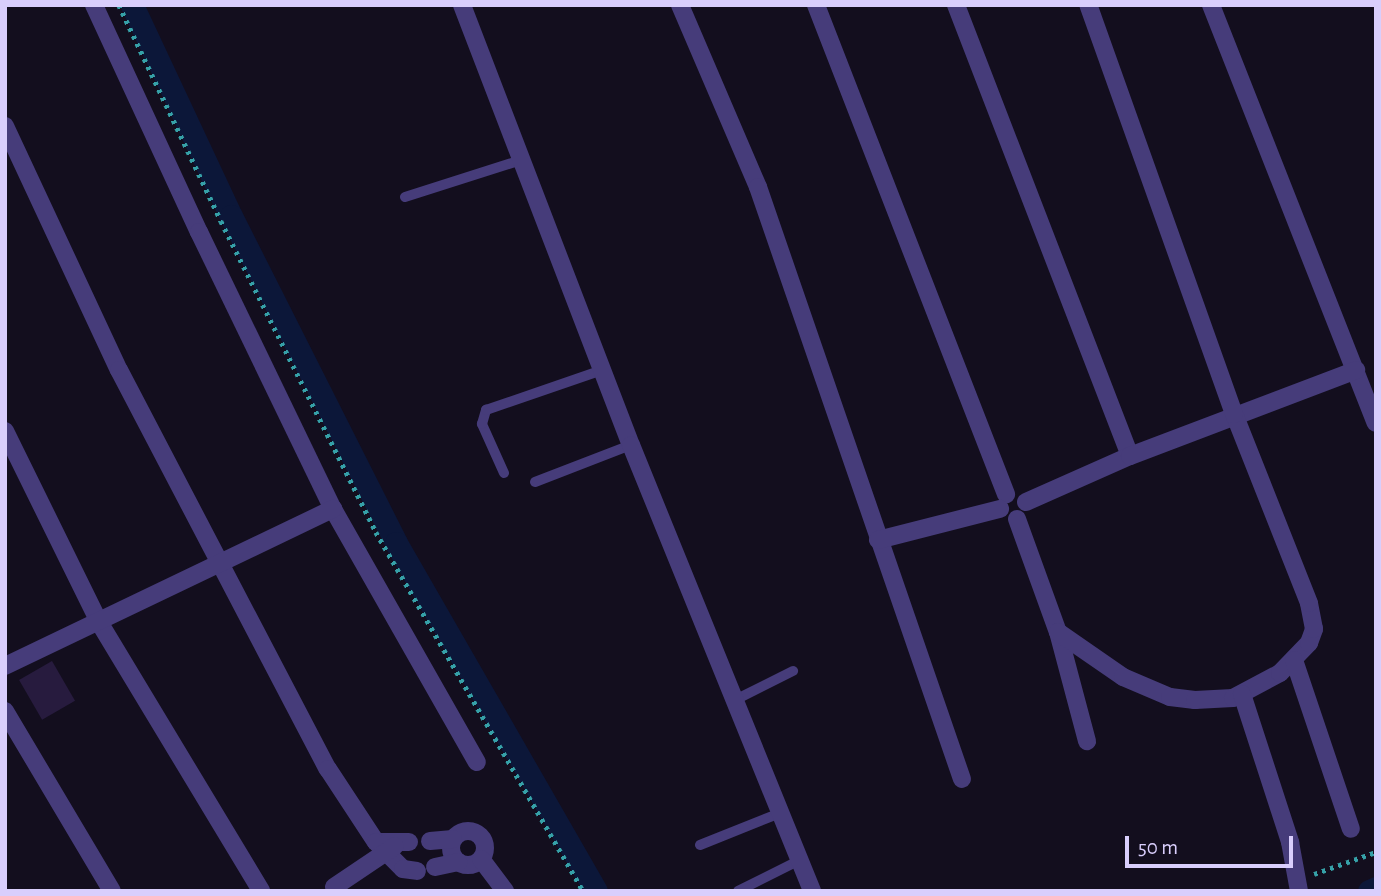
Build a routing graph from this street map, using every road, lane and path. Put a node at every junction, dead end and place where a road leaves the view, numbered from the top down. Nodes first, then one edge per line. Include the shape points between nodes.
1 (94, 5) edge
2 (120, 5) edge
3 (462, 5) edge
4 (680, 5) edge
5 (816, 5) edge
6 (956, 5) edge
7 (1088, 5) edge
8 (1211, 5) edge
9 (5, 126) edge
10 (522, 160) junction
11 (405, 197) dead end
12 (602, 369) junction
13 (1356, 370) junction
14 (1234, 414) junction
15 (1376, 423) edge
16 (5, 432) edge
17 (631, 445) junction
18 (1130, 456) junction
19 (504, 473) dead end
20 (536, 482) dead end
21 (1003, 502) junction
22 (1026, 502) junction
23 (333, 509) junction
24 (1017, 519) junction
25 (878, 540) junction
26 (221, 565) junction
27 (99, 622) junction
28 (1058, 632) junction
29 (1294, 660) junction
30 (5, 666) edge
31 (793, 671) dead end
32 (1242, 694) junction
33 (735, 700) junction
34 (5, 711) edge
35 (1087, 741) dead end
36 (477, 762) dead end
37 (962, 779) dead end
38 (780, 813) junction
39 (1351, 829) dead end
40 (453, 839) junction
41 (430, 841) dead end
42 (393, 845) junction
43 (700, 845) dead end
44 (1376, 852) edge
45 (481, 859) junction
46 (800, 860) junction
47 (458, 862) junction
48 (435, 867) dead end
49 (416, 871) dead end
50 (1311, 875) dead end
51 (334, 887) dead end
52 (112, 891) edge
53 (261, 891) edge
54 (505, 891) edge
55 (583, 891) edge
56 (738, 891) edge
57 (812, 891) edge
58 (1299, 891) edge

1 - 23 street
2 - 55 path via 221,221 376,532
3 - 10 street
4 - 25 street via 758,187
5 - 21 street
6 - 18 street
7 - 14 street
8 - 13 street
9 - 26 street via 119,370
10 - 11 lane
10 - 12 street
12 - 17 street
12 - 19 lane via 486,410 482,424
13 - 14 street
13 - 15 street
14 - 18 street
14 - 29 street via 1309,603 1312,637
16 - 27 street
17 - 20 lane
17 - 33 street
18 - 22 street
21 - 22 street via 1018,493
21 - 24 street via 1009,518
21 - 25 street
22 - 24 street via 1024,514
23 - 26 street
23 - 36 street
24 - 28 street
25 - 37 street
26 - 27 street
26 - 42 street via 328,769
27 - 30 street
27 - 53 street
28 - 32 street via 1123,677 1170,697 1195,700
28 - 35 street
29 - 32 street
29 - 39 street
31 - 33 lane
32 - 58 street via 1290,842
33 - 38 street
34 - 52 street
38 - 43 lane
38 - 46 street
40 - 41 street
40 - 45 street via 467,830 482,836 485,852
40 - 47 street
42 - 49 street via 403,869
42 - 51 street
44 - 50 path
45 - 47 street via 466,865
45 - 54 street
46 - 56 lane
46 - 57 street
47 - 48 street

